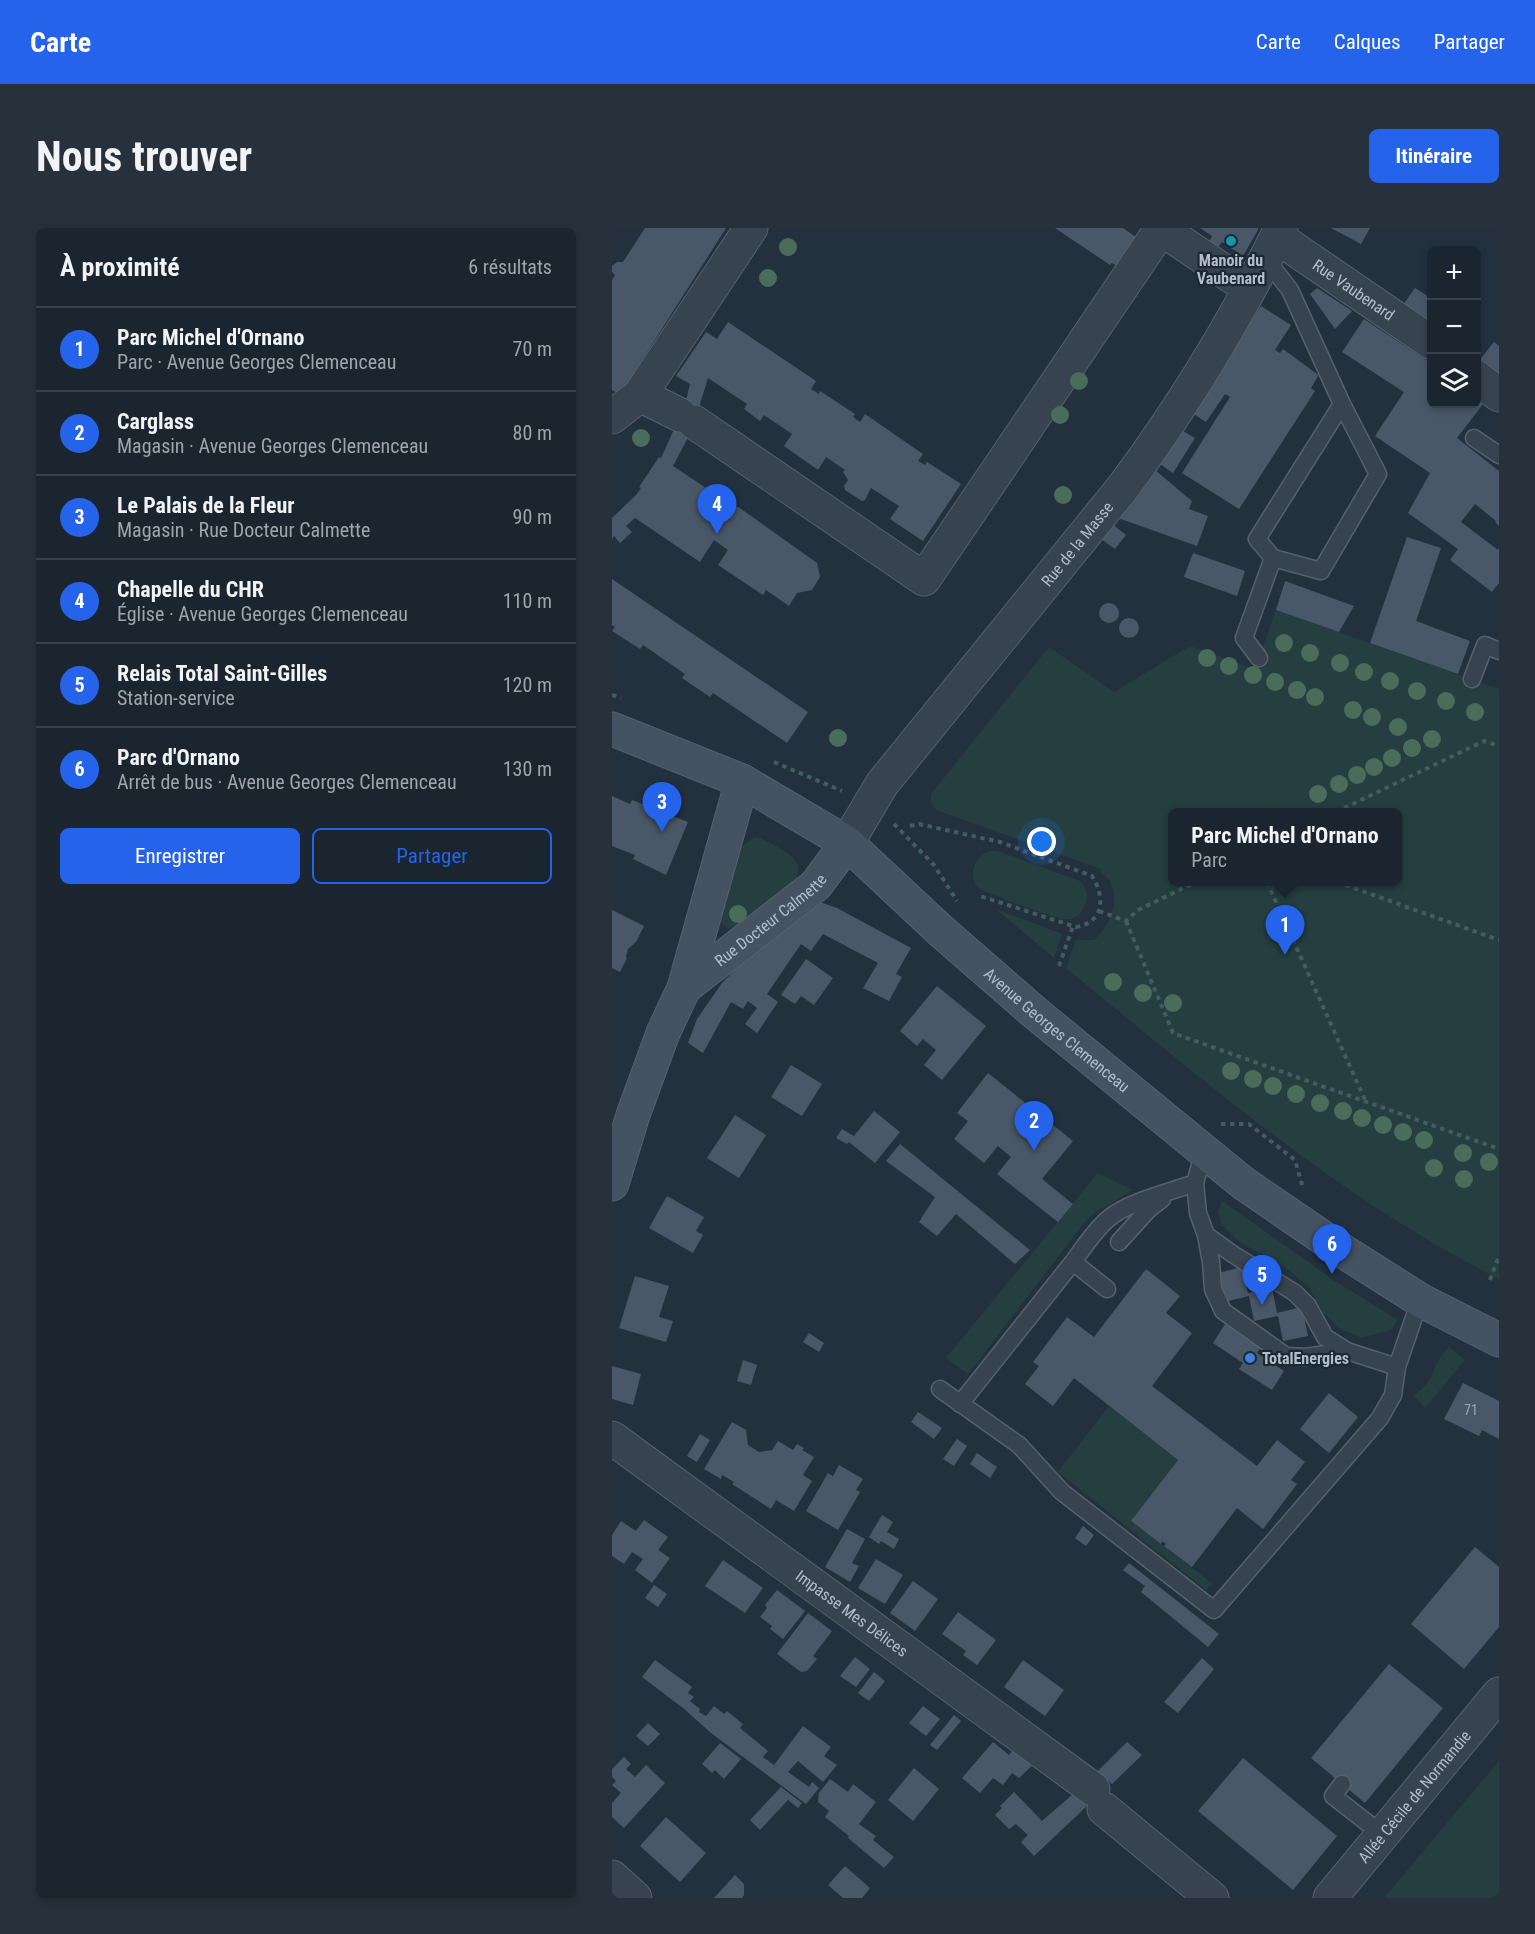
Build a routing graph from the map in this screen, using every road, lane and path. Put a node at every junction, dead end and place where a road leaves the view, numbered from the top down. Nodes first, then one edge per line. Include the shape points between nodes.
1 (750, 228) edge
2 (1160, 229) edge
3 (1274, 241) edge
4 (1249, 288) junction
5 (1427, 340) edge
6 (1481, 381) edge
7 (640, 395) junction
8 (1499, 395) edge
9 (1342, 404) junction
10 (612, 417) edge
11 (1474, 438) dead end
12 (1499, 455) edge
13 (1273, 558) junction
14 (1499, 651) edge
15 (1259, 658) dead end
16 (1472, 679) dead end
17 (612, 729) edge
18 (1499, 746) edge
19 (742, 781) junction
20 (1346, 808) edge
21 (892, 822) dead end
22 (910, 826) dead end
23 (847, 843) junction
24 (1188, 886) edge
25 (1270, 886) edge
26 (1348, 886) edge
27 (980, 896) dead end
28 (958, 904) dead end
29 (1099, 911) junction
30 (1126, 921) junction
31 (1073, 926) junction
32 (1499, 940) edge
33 (1059, 966) dead end
34 (684, 988) junction
35 (1365, 1101) junction
36 (1499, 1149) edge
37 (1206, 1153) junction
38 (612, 1184) edge
39 (1172, 1191) junction
40 (1304, 1194) dead end
41 (1206, 1235) junction
42 (1119, 1242) dead end
43 (1499, 1256) edge
44 (1072, 1262) junction
45 (1490, 1280) dead end
46 (1107, 1289) dead end
47 (1420, 1300) junction
48 (1499, 1340) edge
49 (1347, 1351) junction
50 (1397, 1367) junction
51 (940, 1389) dead end
52 (960, 1404) junction
53 (612, 1438) edge
54 (1499, 1694) edge
55 (1342, 1784) dead end
56 (1383, 1835) junction
57 (612, 1877) edge
58 (635, 1898) edge
59 (1212, 1898) edge
60 (1330, 1898) edge

1 - 7 street
2 - 4 street
2 - 7 street via 924,579 687,419
3 - 4 street, Rue de la Masse
3 - 5 street, Rue Vaubenard
3 - 9 lane via 1290,290
4 - 23 street, Rue de la Masse via 1162,434 882,784
6 - 8 street
7 - 10 street
9 - 13 lane via 1257,538
9 - 13 lane via 1378,474 1321,571
11 - 12 lane
13 - 15 lane via 1244,638
14 - 16 lane via 1485,645
17 - 19 main road, Avenue Georges Clemenceau
18 - 20 path via 1484,741
19 - 23 main road, Avenue Georges Clemenceau
19 - 34 main road, Rue Docteur Calmette
21 - 28 path via 934,865
22 - 29 path via 919,824 1000,842 1092,876 1101,895
23 - 34 main road, Rue Docteur Calmette via 816,885
23 - 37 main road, Avenue Georges Clemenceau via 1009,990
24 - 30 path via 1138,910
25 - 35 path
26 - 32 path
27 - 31 path
29 - 30 path
29 - 31 path via 1092,922
30 - 35 path via 1173,1033
31 - 33 path
34 - 38 main road, Rue Docteur Calmette via 663,1033
35 - 36 path
37 - 39 lane
37 - 40 path via 1249,1124 1295,1160
37 - 41 lane via 1198,1213
37 - 47 main road, Avenue Georges Clemenceau via 1280,1209
39 - 42 lane
39 - 44 lane via 1109,1218
41 - 49 lane via 1294,1293 1308,1306 1325,1337
41 - 49 lane via 1213,1289 1223,1311 1286,1356
43 - 45 path
44 - 46 lane
44 - 52 lane
47 - 48 main road, Avenue Georges Clemenceau
47 - 50 lane
49 - 50 lane
50 - 52 lane via 1393,1395 1380,1418 1214,1610 1062,1491 1019,1445
51 - 52 lane
53 - 59 street, Impasse Mes Délices via 1098,1799
54 - 56 street, Allée Cécile de Normandie
55 - 56 lane via 1333,1796
56 - 60 street, Allée Cécile de Normandie
57 - 58 street

